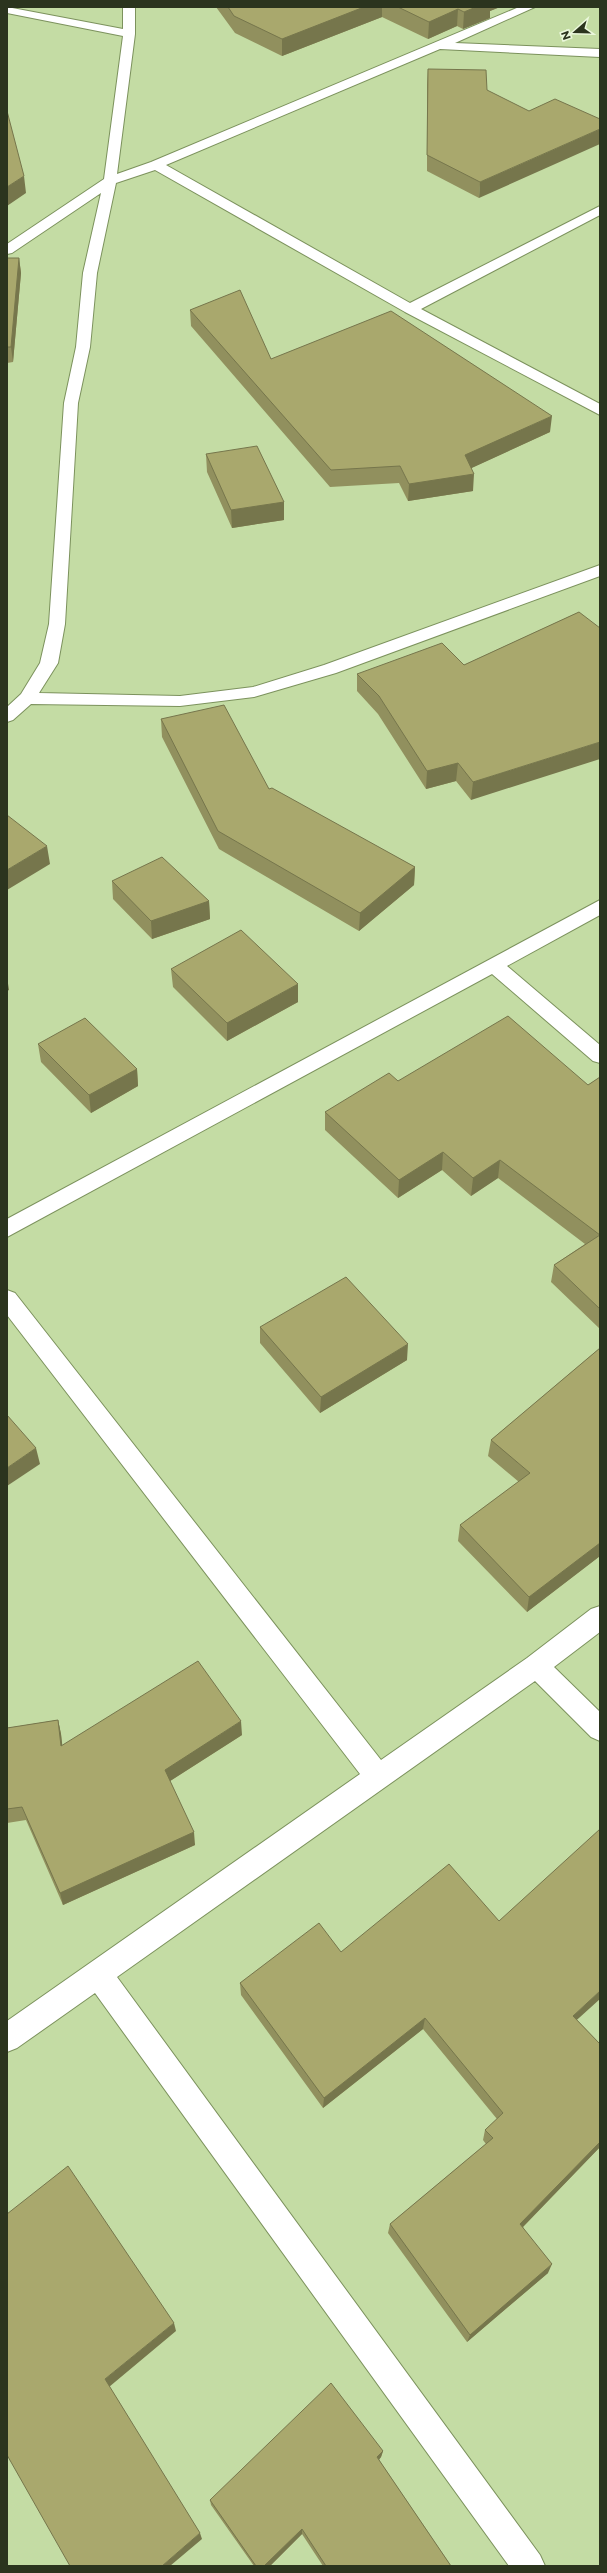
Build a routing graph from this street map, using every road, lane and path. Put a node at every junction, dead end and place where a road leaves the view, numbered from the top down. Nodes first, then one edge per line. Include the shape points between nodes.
1 (130, 7) edge
2 (529, 7) edge
3 (7, 9) edge
4 (129, 34) junction
5 (437, 45) junction
6 (600, 53) edge
7 (156, 165) junction
8 (110, 181) junction
9 (600, 210) edge
10 (10, 244) edge
11 (410, 308) junction
12 (600, 410) edge
13 (600, 570) edge
14 (27, 698) junction
15 (7, 716) edge
16 (600, 907) edge
17 (494, 966) junction
18 (600, 1056) edge
19 (7, 1229) edge
20 (7, 1299) edge
21 (600, 1617) edge
22 (536, 1666) junction
23 (600, 1729) edge
24 (378, 1777) junction
25 (98, 1974) junction
26 (7, 2038) edge
27 (529, 2566) edge

1 - 4 street
2 - 5 street
3 - 4 street
4 - 8 street
5 - 6 street
5 - 7 street
7 - 8 street
7 - 11 street
8 - 10 street
8 - 14 street via 90,273 83,347 71,403 57,624 49,663
9 - 11 street
11 - 12 street
13 - 14 street via 330,669 254,692 180,701
14 - 15 street
16 - 17 street
17 - 18 street
17 - 19 street
20 - 24 street
21 - 22 street
22 - 23 street
22 - 24 street
24 - 25 street
25 - 26 street
25 - 27 street

